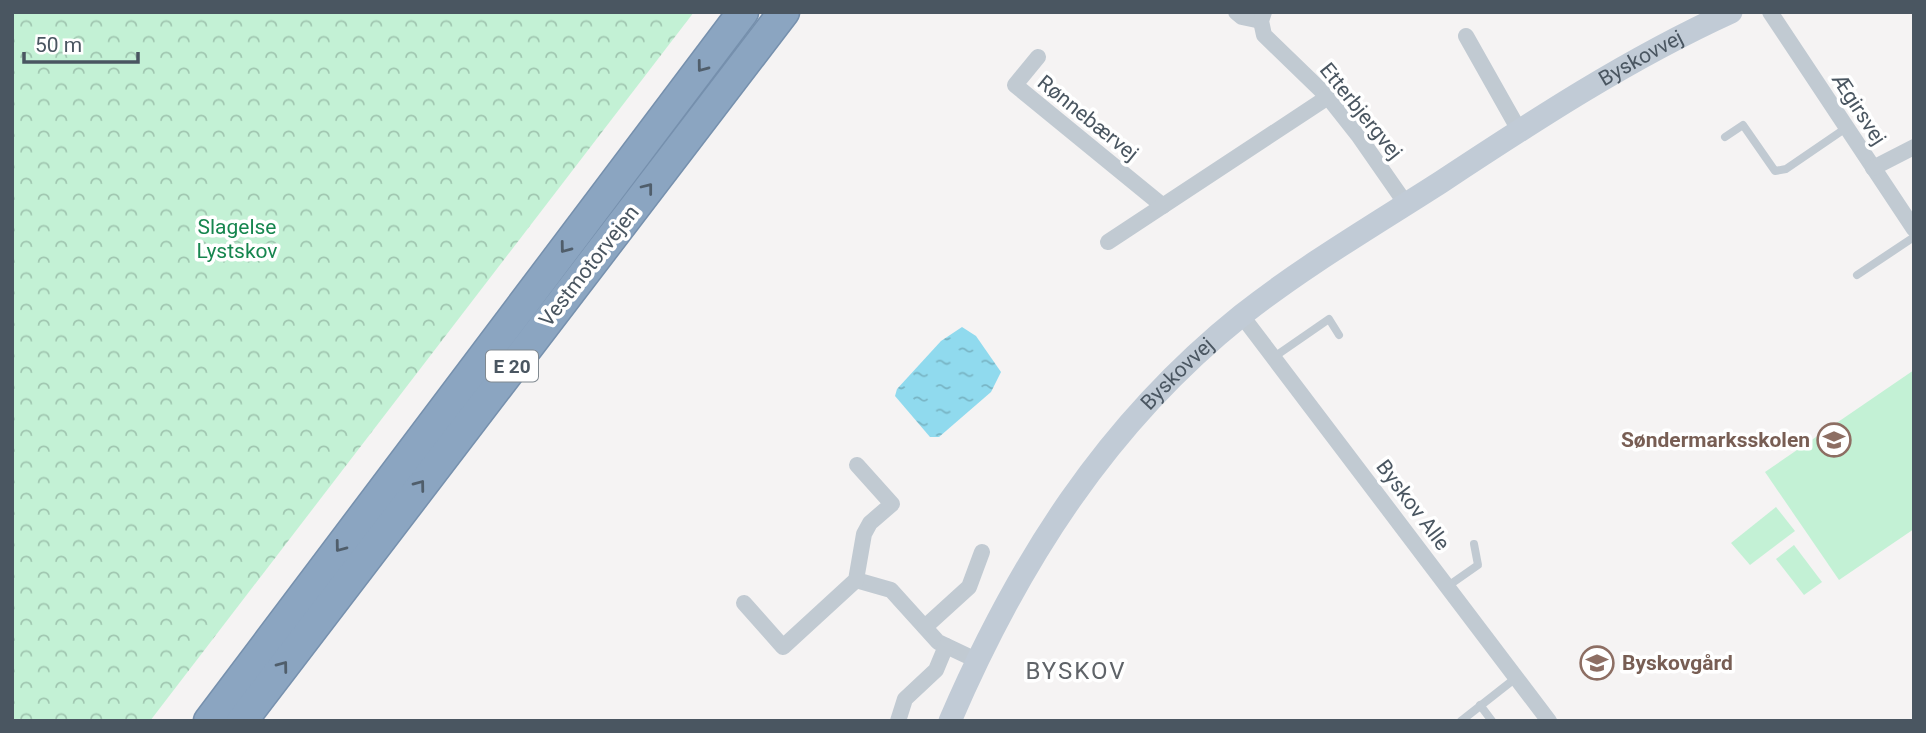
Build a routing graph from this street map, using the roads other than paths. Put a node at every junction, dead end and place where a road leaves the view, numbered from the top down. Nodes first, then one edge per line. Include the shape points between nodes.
1 (743, 12) edge
2 (784, 12) edge
3 (1236, 12) edge
4 (1731, 12) edge
5 (1770, 12) edge
6 (1263, 17) edge
7 (1466, 36) dead end
8 (1038, 57) dead end
9 (1328, 97) junction
10 (1846, 128) junction
11 (1519, 130) junction
12 (1725, 137) dead end
13 (1914, 147) edge
14 (1873, 168) junction
15 (1406, 204) junction
16 (1163, 205) junction
17 (1914, 229) edge
18 (1914, 237) edge
19 (1108, 242) dead end
20 (1857, 275) dead end
21 (1242, 316) junction
22 (1339, 335) dead end
23 (1274, 357) junction
24 (857, 464) dead end
25 (1474, 544) dead end
26 (982, 552) dead end
27 (856, 580) junction
28 (1448, 586) junction
29 (744, 603) dead end
30 (925, 627) junction
31 (946, 646) junction
32 (976, 660) junction
33 (1517, 677) junction
34 (1480, 705) junction
35 (209, 721) edge
36 (242, 721) edge
37 (898, 721) edge
38 (950, 721) edge
39 (1461, 721) edge
40 (1492, 721) edge
41 (1549, 721) edge

1 -> 35 highway, Vestmotorvejen / E 20
36 -> 2 highway, Vestmotorvejen / E 20
3 - 6 street via 1242,17
4 - 11 main road, Byskovvej via 1615,70
5 - 10 street, Ægirsvej
6 - 9 street, Etterbjergvej via 1265,35
7 - 11 street
8 - 16 street, Rønnebærvej via 1015,85
9 - 15 street, Etterbjergvej
9 - 16 street
10 - 12 lane via 1786,169 1775,171 1743,125
10 - 14 street, Ægirsvej
11 - 15 main road, Byskovvej
13 - 14 street
14 - 17 street, Ægirsvej
15 - 21 main road, Byskovvej
16 - 19 street
18 - 20 lane
21 - 23 street, Byskov Alle
21 - 32 main road, Byskovvej via 1117,437 1030,558
22 - 23 lane via 1329,319
23 - 28 street, Byskov Alle
24 - 27 street via 892,504 864,534
25 - 28 lane via 1478,565
26 - 30 street via 969,587
27 - 29 street via 783,647
27 - 30 street via 891,590
28 - 33 street, Byskov Alle
30 - 31 street
31 - 32 street
31 - 37 street via 936,670 905,699
32 - 38 main road, Byskovvej
33 - 34 lane
33 - 41 street, Byskov Alle
34 - 39 lane
34 - 40 lane

